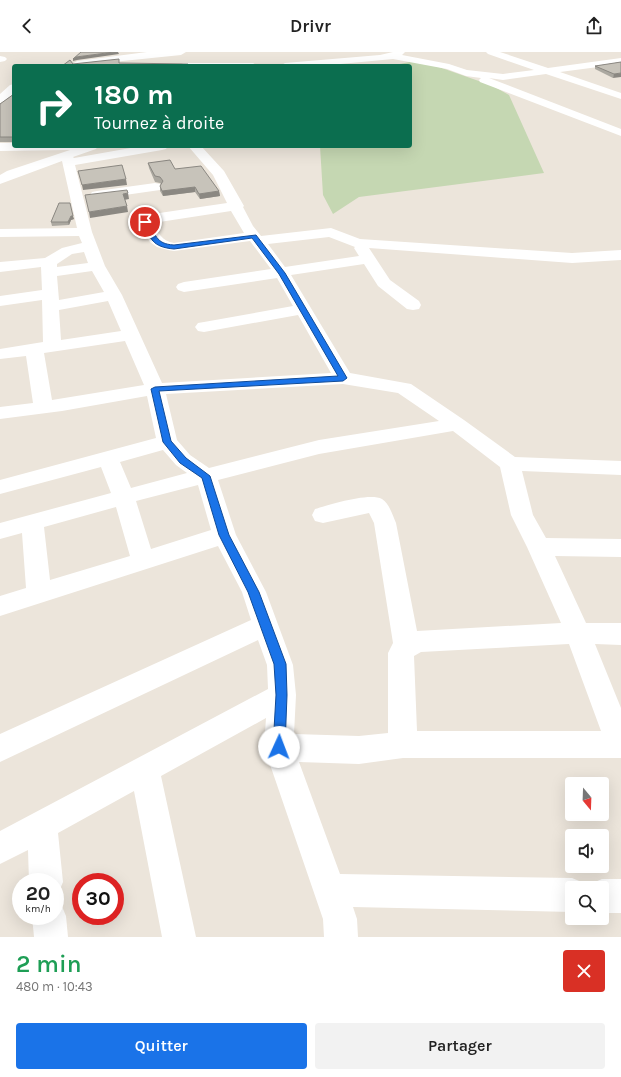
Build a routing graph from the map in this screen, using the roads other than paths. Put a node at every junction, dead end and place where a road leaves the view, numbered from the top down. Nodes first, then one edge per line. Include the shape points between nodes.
1 (94, 52) edge
2 (181, 52) edge
3 (346, 52) edge
4 (491, 52) edge
5 (396, 54) edge
6 (506, 54) edge
7 (205, 56) dead end
8 (353, 60) junction
9 (621, 61) edge
10 (73, 64) edge
11 (248, 64) edge
12 (308, 64) edge
13 (548, 71) junction
14 (466, 73) junction
15 (606, 80) dead end
16 (585, 84) junction
17 (10, 86) edge
18 (621, 96) edge
19 (0, 100) edge
20 (621, 133) edge
21 (87, 148) edge
22 (148, 148) edge
23 (196, 148) edge
24 (68, 159) junction
25 (0, 180) edge
26 (155, 187) dead end
27 (77, 197) junction
28 (236, 206) junction
29 (0, 233) edge
30 (87, 239) junction
31 (255, 239) junction
32 (358, 243) junction
33 (621, 255) edge
34 (368, 259) junction
35 (0, 266) edge
36 (97, 266) junction
37 (49, 268) junction
38 (282, 273) junction
39 (184, 287) dead end
40 (114, 295) junction
41 (51, 300) junction
42 (0, 301) edge
43 (413, 306) dead end
44 (302, 309) junction
45 (204, 326) dead end
46 (132, 335) junction
47 (43, 348) junction
48 (0, 354) edge
49 (343, 378) junction
50 (155, 389) junction
51 (43, 407) junction
52 (0, 413) edge
53 (457, 424) junction
54 (167, 442) junction
55 (108, 458) junction
56 (510, 464) junction
57 (621, 468) edge
58 (206, 476) junction
59 (0, 486) edge
60 (124, 497) junction
61 (323, 515) dead end
62 (32, 522) junction
63 (0, 531) edge
64 (224, 535) junction
65 (539, 547) junction
66 (621, 548) edge
67 (143, 560) junction
68 (39, 592) junction
69 (0, 606) edge
70 (265, 624) junction
71 (578, 633) junction
72 (621, 634) edge
73 (407, 646) junction
74 (282, 695) junction
75 (621, 744) edge
76 (403, 745) junction
77 (279, 747) junction
78 (0, 748) edge
79 (145, 770) junction
80 (42, 825) junction
81 (0, 848) edge
82 (45, 873) edge
83 (330, 890) junction
84 (565, 895) edge
85 (609, 896) edge
86 (621, 896) edge
87 (50, 925) edge
88 (51, 937) edge
89 (178, 937) edge
90 (341, 937) edge

1 - 10 street via 82,54
2 - 10 street
3 - 8 street
4 - 6 street
5 - 8 street
5 - 14 street
6 - 13 street
7 - 11 street
8 - 12 street
9 - 13 street
13 - 14 street via 503,77
13 - 16 street
14 - 20 street
15 - 16 street
16 - 18 street
17 - 19 street
21 - 24 street
22 - 24 street
23 - 28 street via 219,174
24 - 25 street via 12,174
24 - 27 street
26 - 27 street
27 - 30 street
28 - 31 street
28 - 31 street via 151,218 145,222 155,240 163,246
29 - 30 street
30 - 36 street
30 - 37 street via 67,251
31 - 32 street via 331,232
31 - 38 street
32 - 33 street via 572,258
32 - 34 street
34 - 38 street
34 - 43 street via 384,283
35 - 37 street
36 - 37 street
36 - 40 street
37 - 41 street
38 - 39 street
38 - 44 street
40 - 41 street
40 - 46 street
41 - 42 street
41 - 47 street
44 - 45 street
44 - 49 street
46 - 47 street
46 - 50 street
47 - 48 street
47 - 51 street
49 - 50 street
49 - 53 street via 404,388
50 - 51 street
50 - 54 street
51 - 52 street
53 - 56 street
53 - 58 street via 319,447
54 - 55 street
54 - 58 street via 183,460
55 - 59 street
55 - 60 street
56 - 57 street
56 - 65 street via 522,516
58 - 60 street
58 - 64 street
60 - 62 street
60 - 67 street
61 - 73 street via 375,505 381,513 385,523
62 - 63 street
62 - 68 street
64 - 67 street
64 - 70 street via 254,592
65 - 66 street
65 - 71 street
67 - 68 street
68 - 69 street
70 - 74 street via 280,664
70 - 78 street
71 - 72 street
71 - 73 street via 419,641
71 - 75 street
73 - 76 street via 401,653
74 - 77 street
74 - 79 street
75 - 76 street
76 - 77 street via 359,750
77 - 83 street
79 - 80 street
79 - 89 street
80 - 81 street
80 - 82 street
83 - 84 street
83 - 90 street via 340,920
85 - 86 street
87 - 88 street

